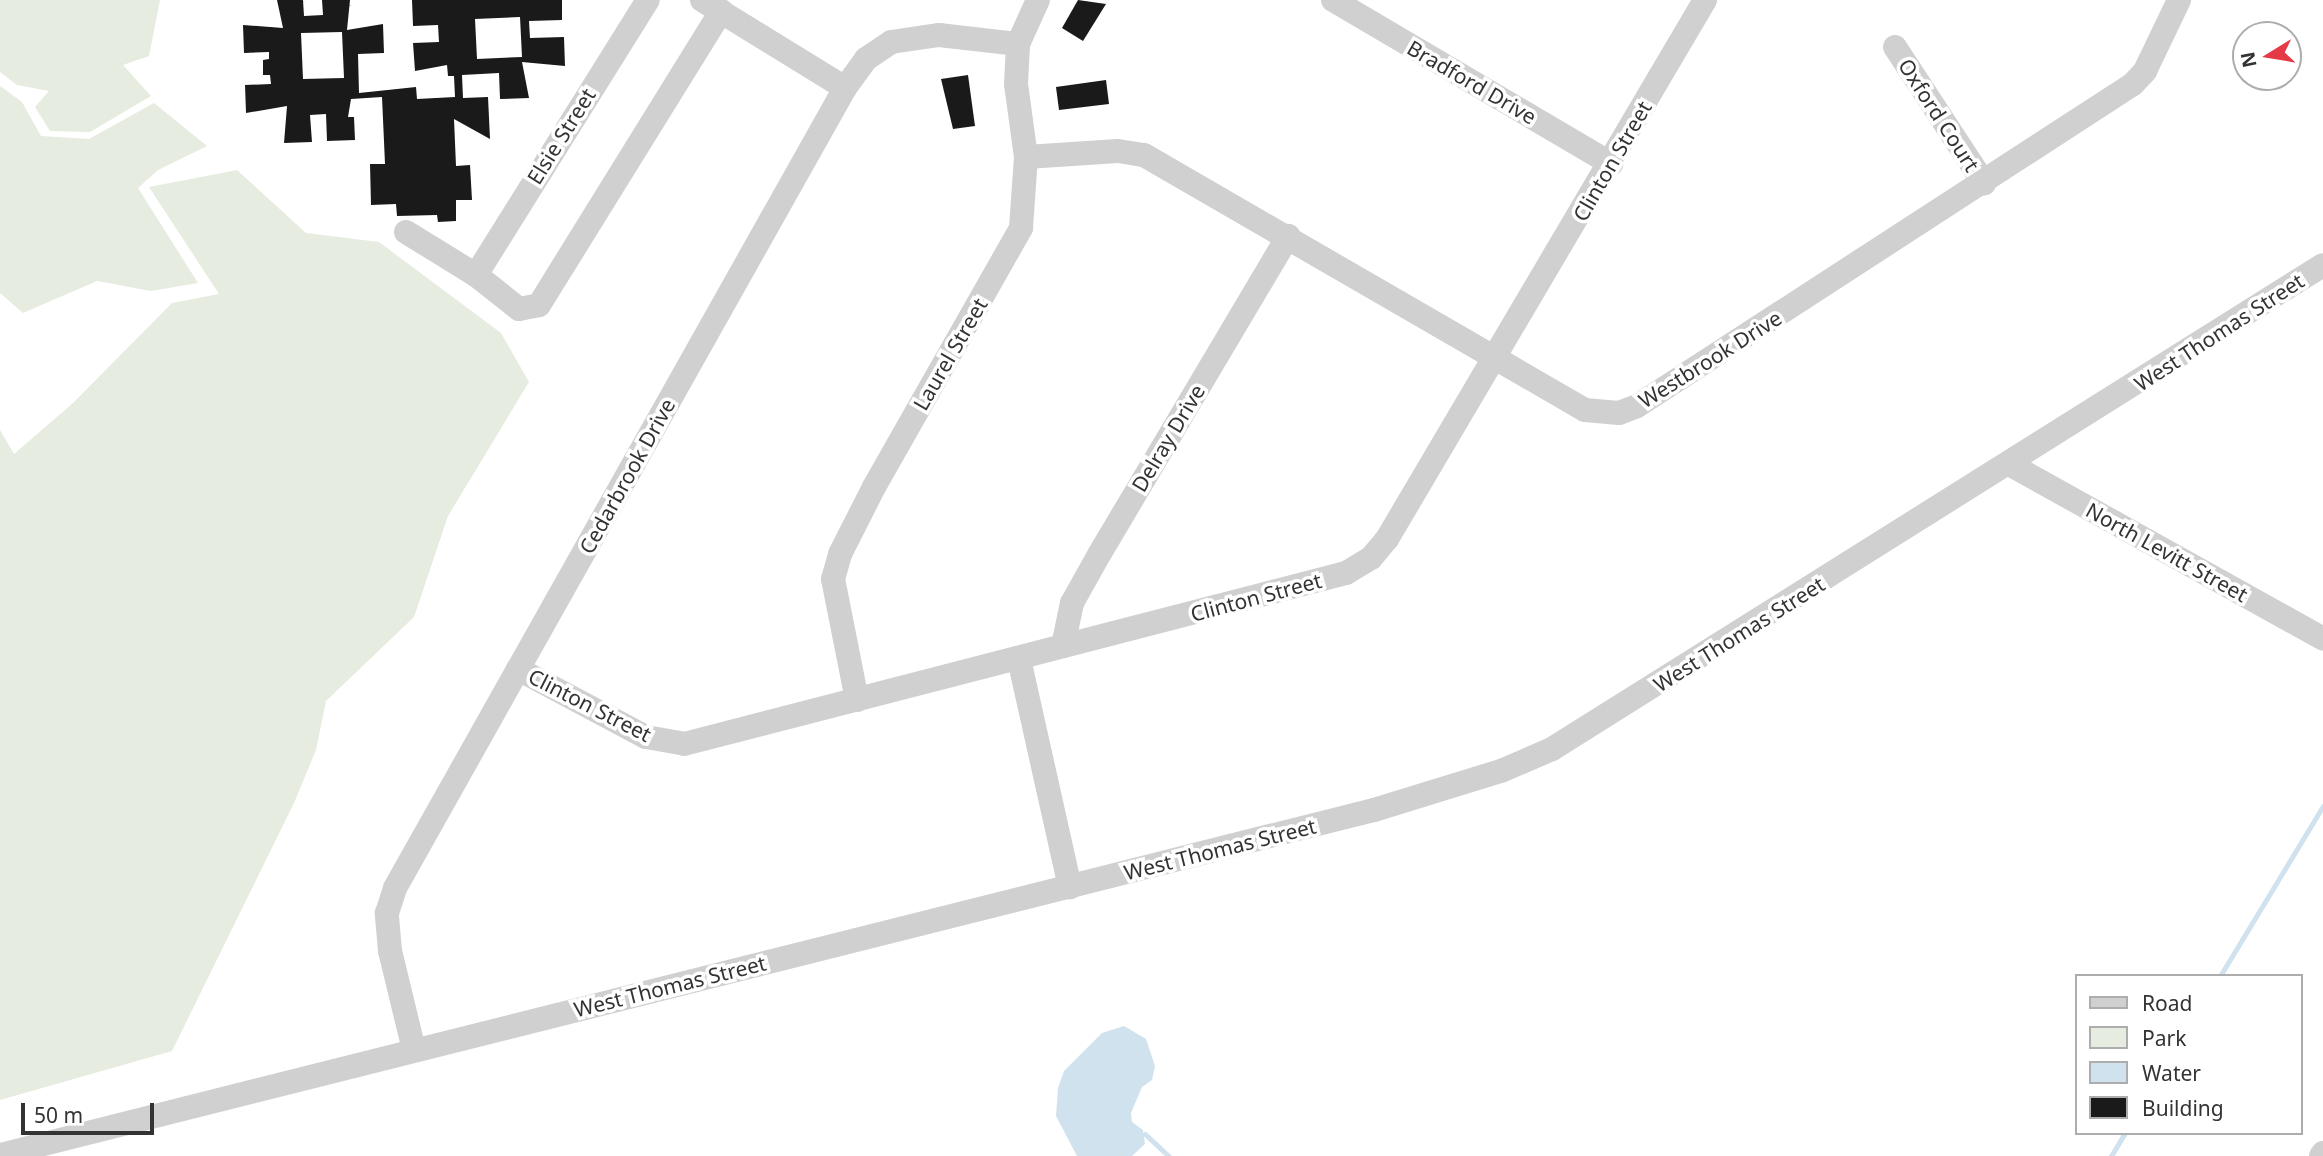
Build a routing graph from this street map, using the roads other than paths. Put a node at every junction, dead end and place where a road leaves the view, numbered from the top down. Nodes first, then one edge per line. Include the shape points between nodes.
1 (648, 0) edge
2 (1038, 0) edge
3 (1333, 0) edge
4 (1705, 0) edge
5 (2179, 0) edge
6 (711, 6) edge
7 (1018, 44) junction
8 (1895, 47) dead end
9 (845, 88) junction
10 (1026, 157) junction
11 (1611, 164) junction
12 (1984, 183) junction
13 (406, 232) dead end
14 (1288, 236) junction
15 (2323, 265) edge
16 (476, 275) junction
17 (1496, 359) junction
18 (2011, 465) junction
19 (2323, 639) edge
20 (1063, 646) junction
21 (1019, 659) junction
22 (519, 669) junction
23 (858, 700) junction
24 (1070, 887) junction
25 (414, 1050) junction
26 (0, 1155) edge

1 - 16 street, Elsie Street
2 - 7 street, Laurel Street
3 - 11 street, Bradford Drive
4 - 11 street, Clinton Street
5 - 12 street, Westbrook Drive via 2145,71 2133,84
6 - 9 street
6 - 16 street via 539,305 519,309
7 - 9 street, Cedarbrook Drive via 939,35 891,42 866,59
7 - 10 street, Laurel Street via 1016,84
8 - 12 street, Oxford Court
9 - 22 street, Cedarbrook Drive
10 - 14 street, Westbrook Drive via 1118,151 1144,155
10 - 23 street, Laurel Street via 1026,201 1012,248 840,554 833,579 834,602
11 - 17 street, Clinton Street
12 - 17 street, Westbrook Drive via 1637,406 1619,413 1585,410
13 - 16 street
14 - 17 street, Westbrook Drive
14 - 20 street, Delray Drive via 1072,603
15 - 18 street, West Thomas Street
17 - 20 street, Clinton Street via 1371,558 1346,573
18 - 19 street, North Levitt Street
18 - 24 street, West Thomas Street via 1552,749 1502,771 1374,810
20 - 21 street, Clinton Street
21 - 23 street, Clinton Street
21 - 24 street
22 - 23 street, Clinton Street via 646,737 684,744
22 - 25 street, Cedarbrook Drive via 394,888 387,913 390,951
24 - 25 street, West Thomas Street
25 - 26 street, West Thomas Street

